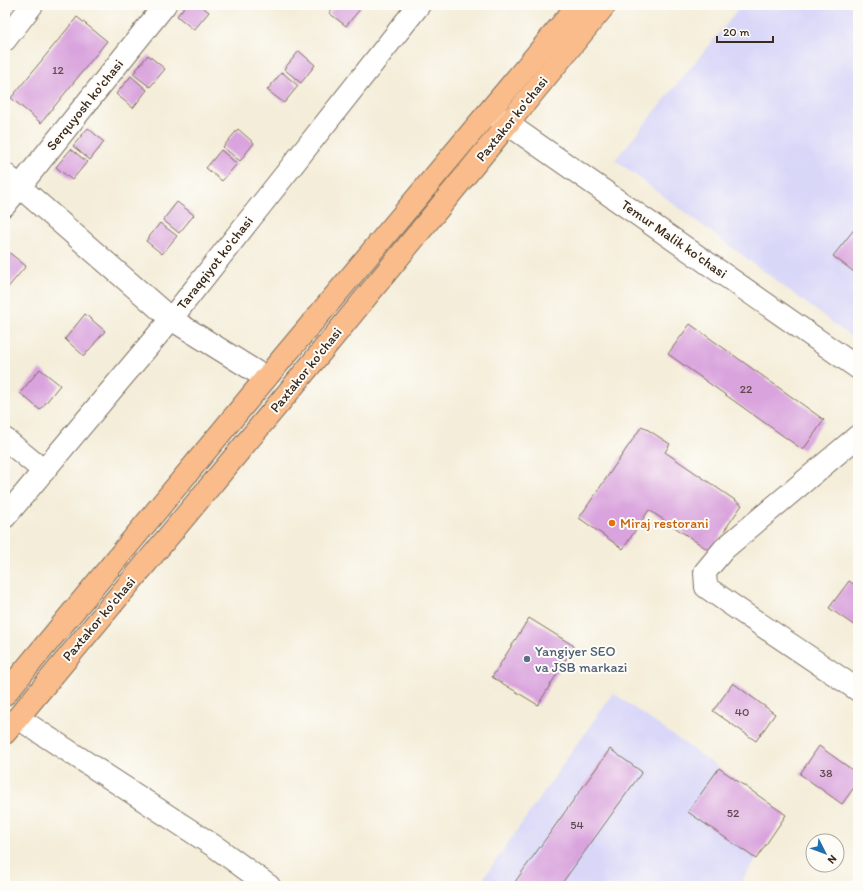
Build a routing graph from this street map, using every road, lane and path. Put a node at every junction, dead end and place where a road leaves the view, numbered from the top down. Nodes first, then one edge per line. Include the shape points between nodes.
1 (32, 5) edge
2 (165, 5) edge
3 (419, 5) edge
4 (578, 5) edge
5 (605, 5) edge
6 (5, 40) edge
7 (490, 111) junction
8 (509, 123) junction
9 (12, 180) edge
10 (5, 205) edge
11 (171, 319) junction
12 (858, 368) edge
13 (266, 378) junction
14 (858, 436) edge
15 (5, 439) edge
16 (44, 471) junction
17 (5, 517) edge
18 (858, 690) edge
19 (5, 694) edge
20 (11, 725) edge
21 (269, 886) edge

1 - 6 street
2 - 9 street, Serquyosh ko'chasi
3 - 11 street, Taraqqiyot ko'chasi
4 - 7 main road, Paxtakor ko'chasi
5 - 8 main road, Paxtakor ko'chasi
7 - 8 street, Temur Malik ko'chasi
7 - 13 main road, Paxtakor ko'chasi
8 - 12 street, Temur Malik ko'chasi
8 - 20 main road, Paxtakor ko'chasi
9 - 10 street, Serquyosh ko'chasi
9 - 11 street
11 - 13 street
11 - 16 street, Taraqqiyot ko'chasi
13 - 19 main road, Paxtakor ko'chasi
14 - 18 street via 724,549 705,572 706,587
15 - 16 street
16 - 17 street, Taraqqiyot ko'chasi
20 - 21 street via 217,848

